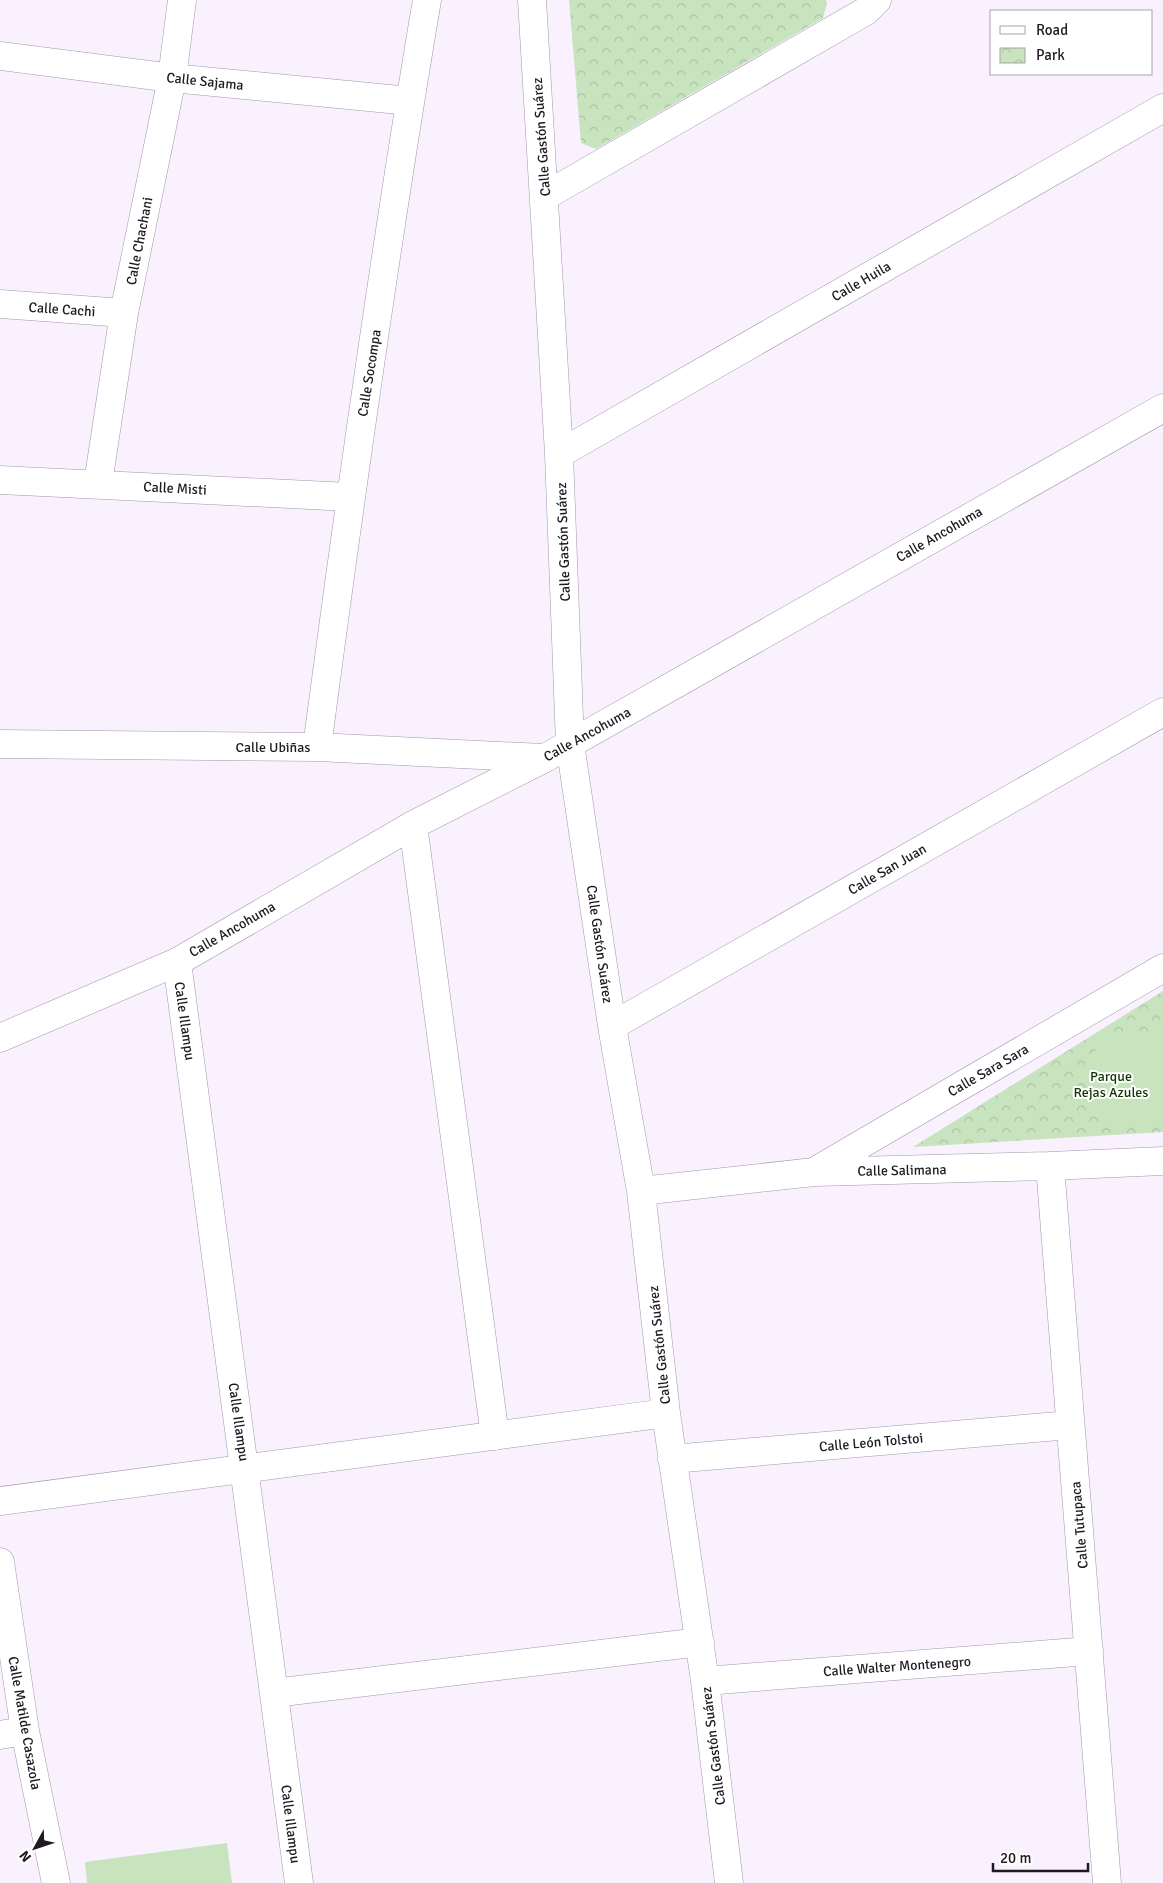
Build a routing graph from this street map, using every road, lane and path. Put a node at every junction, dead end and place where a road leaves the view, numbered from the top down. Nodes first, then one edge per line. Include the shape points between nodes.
1 (182, 0) edge
2 (427, 0) edge
3 (532, 0) edge
4 (876, 0) edge
5 (0, 56) edge
6 (172, 78) junction
7 (410, 101) junction
8 (1163, 108) edge
9 (545, 196) junction
10 (0, 304) edge
11 (124, 313) junction
12 (1163, 408) edge
13 (559, 454) junction
14 (0, 480) edge
15 (98, 483) junction
16 (350, 497) junction
17 (1163, 712) edge
18 (0, 744) edge
19 (570, 744) junction
20 (38, 745) junction
21 (317, 747) junction
22 (545, 758) junction
23 (0, 760) edge
24 (413, 824) junction
25 (177, 962) junction
26 (1163, 968) edge
27 (612, 1026) junction
28 (0, 1038) edge
29 (1163, 1161) edge
30 (1050, 1166) junction
31 (814, 1172) junction
32 (641, 1191) junction
33 (666, 1413) junction
34 (1070, 1425) junction
35 (496, 1436) junction
36 (672, 1459) junction
37 (245, 1469) junction
38 (0, 1501) edge
39 (0, 1562) edge
40 (700, 1642) junction
41 (1089, 1651) junction
42 (705, 1681) junction
43 (274, 1693) junction
44 (12, 1733) edge
45 (56, 1883) edge
46 (299, 1883) edge
47 (729, 1883) edge
48 (1108, 1883) edge

1 - 6 street, Calle Chachani
2 - 7 street, Calle Socompa
3 - 9 street, Calle Gastón Suárez
4 - 9 street via 866,11
5 - 6 street, Calle Sajama
6 - 7 street, Calle Sajama
6 - 11 street, Calle Chachani
7 - 16 street, Calle Socompa
8 - 13 street, Calle Huila
9 - 13 street, Calle Gastón Suárez
10 - 11 street, Calle Cachi
11 - 15 street, Calle Chachani
12 - 19 street, Calle Ancohuma
13 - 19 street, Calle Gastón Suárez
14 - 15 street, Calle Misti
15 - 16 street, Calle Misti
16 - 21 street, Calle Socompa
17 - 27 street, Calle San Juan
18 - 20 street, Calle Ubiñas
19 - 22 street, Calle Ancohuma
19 - 27 street, Calle Gastón Suárez
20 - 21 street, Calle Ubiñas
20 - 23 street
21 - 22 street, Calle Ubiñas
22 - 24 street, Calle Ancohuma
24 - 25 street, Calle Ancohuma
24 - 35 street
25 - 28 street, Calle Ancohuma
25 - 37 street, Calle Illampu
26 - 31 street, Calle Sara Sara
27 - 32 street, Calle Gastón Suárez
29 - 30 street, Calle Salimana
30 - 31 street, Calle Salimana
30 - 34 street, Calle Tutupaca
31 - 32 street, Calle Salimana
32 - 33 street, Calle Gastón Suárez
33 - 35 street
33 - 36 street, Calle Gastón Suárez
34 - 36 street, Calle León Tolstoi
34 - 41 street, Calle Tutupaca
35 - 37 street
36 - 40 street, Calle Gastón Suárez
37 - 38 street
37 - 43 street, Calle Illampu
39 - 44 street, Calle Matilde Casazola
40 - 42 street, Calle Gastón Suárez
40 - 43 street
41 - 42 street, Calle Walter Montenegro
41 - 48 street, Calle Tutupaca
42 - 47 street, Calle Gastón Suárez
43 - 46 street, Calle Illampu
44 - 45 street, Calle Matilde Casazola

